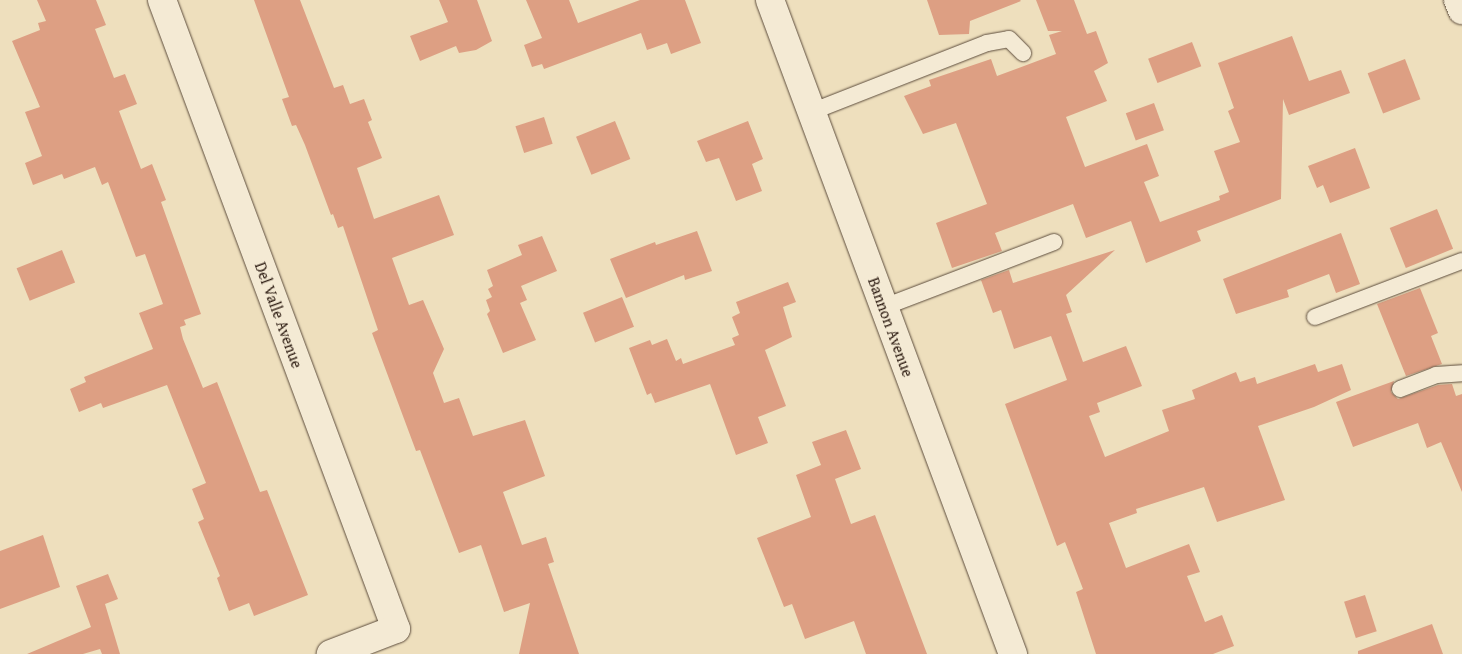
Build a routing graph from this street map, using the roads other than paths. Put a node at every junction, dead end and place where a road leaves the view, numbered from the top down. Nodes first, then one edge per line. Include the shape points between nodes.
1 (162, 0) edge
2 (770, 0) edge
3 (1458, 0) edge
4 (1462, 10) edge
5 (1023, 53) dead end
6 (811, 112) junction
7 (1054, 242) dead end
8 (1462, 261) edge
9 (884, 308) junction
10 (1314, 317) dead end
11 (1462, 374) edge
12 (1400, 389) dead end
13 (331, 654) edge
14 (1012, 654) edge

1 - 13 street, Del Valle Avenue via 396,629
2 - 6 street, Bannon Avenue
3 - 4 street
5 - 6 lane via 1009,39 987,43
6 - 9 street, Bannon Avenue
7 - 9 lane
8 - 10 lane
9 - 14 street, Bannon Avenue
11 - 12 lane via 1436,375

